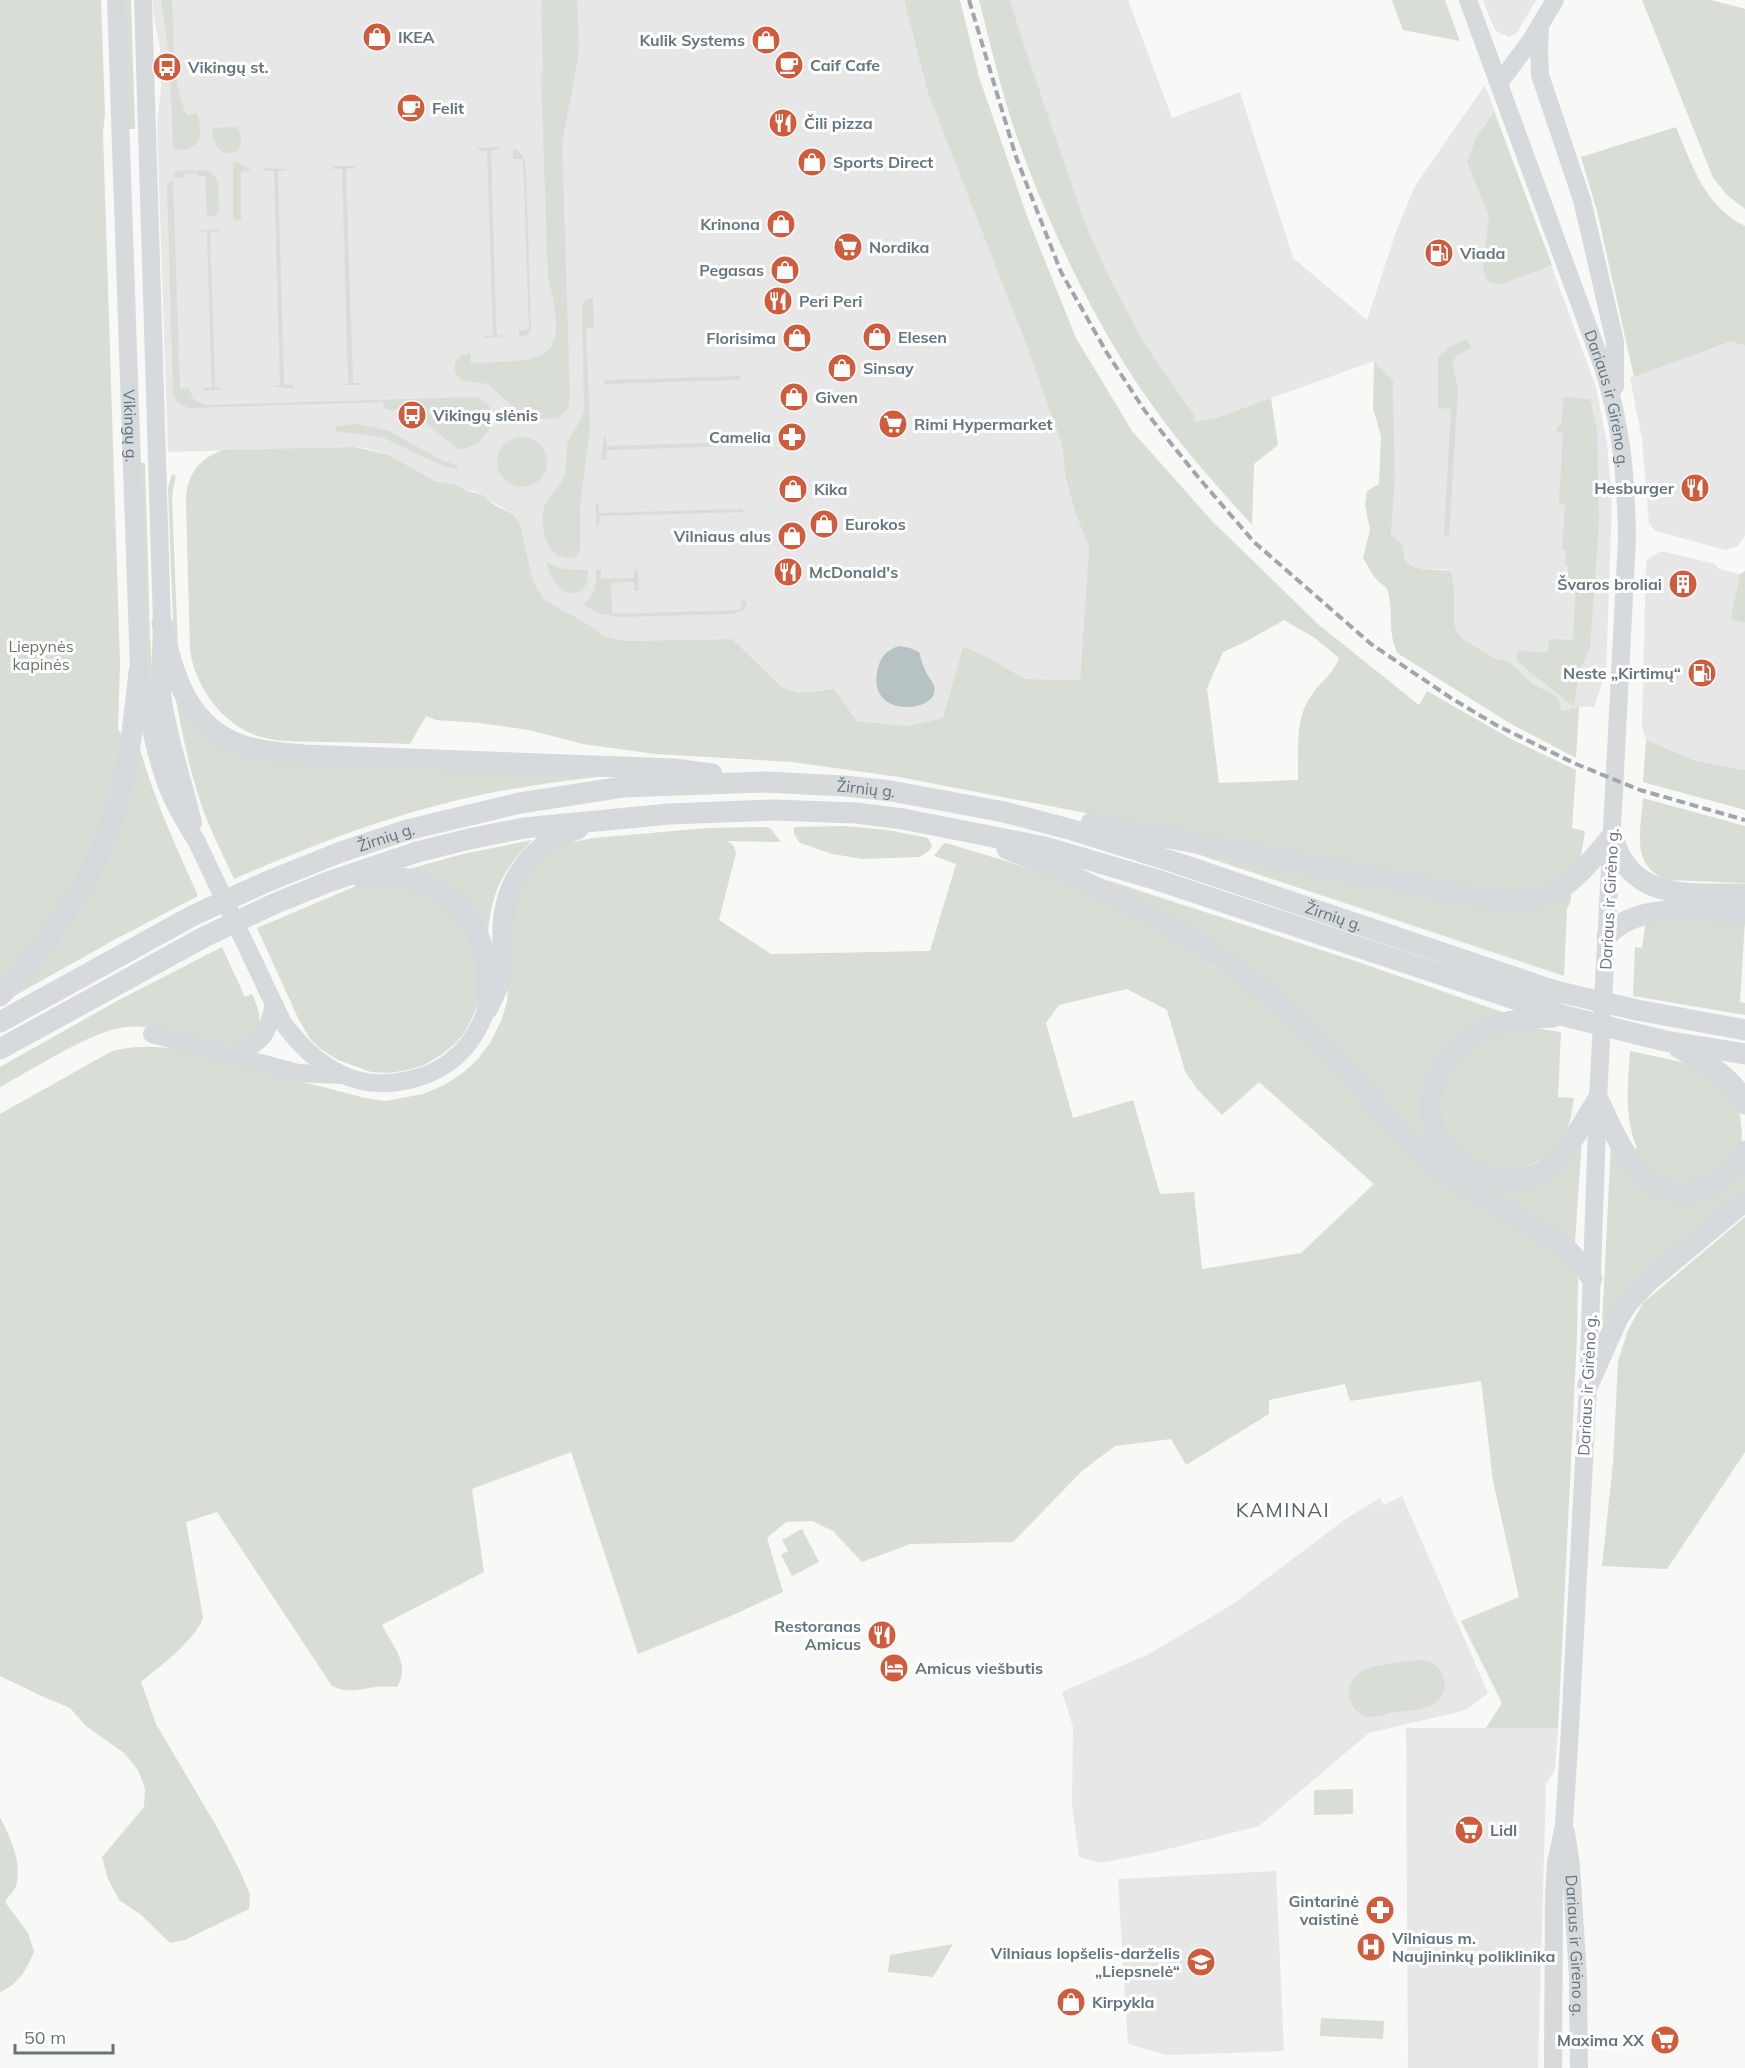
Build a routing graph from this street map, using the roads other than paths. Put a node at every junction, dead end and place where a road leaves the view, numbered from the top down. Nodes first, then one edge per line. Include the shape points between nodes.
1 (116, 0) edge
2 (143, 0) edge
3 (1468, 0) edge
4 (1555, 0) edge
5 (1540, 25) junction
6 (1500, 82) junction
7 (1615, 405) junction
8 (162, 623) junction
9 (139, 671) junction
10 (766, 782) junction
11 (1004, 812) junction
12 (619, 818) junction
13 (941, 826) junction
14 (1612, 836) junction
15 (201, 849) junction
16 (328, 882) junction
17 (1745, 894) edge
18 (1745, 914) edge
19 (1607, 936) junction
20 (0, 996) edge
21 (274, 1004) junction
22 (487, 1010) junction
23 (1565, 1016) junction
24 (0, 1022) edge
25 (1745, 1030) edge
26 (152, 1034) dead end
27 (1665, 1041) junction
28 (0, 1048) edge
29 (228, 1053) junction
30 (1745, 1054) edge
31 (342, 1075) junction
32 (1598, 1099) junction
33 (1745, 1104) edge
34 (1745, 1151) edge
35 (1745, 1201) edge
36 (1592, 1278) junction
37 (1588, 1385) junction
38 (1564, 1825) junction
39 (1553, 2068) edge
40 (1579, 2068) edge

1 - 9 main road, Vikingų g.
2 - 8 main road, Vikingų g.
3 - 6 main road, Dariaus ir Girėno g.
4 - 5 main road
5 - 6 main road
5 - 7 main road via 1540,75 1582,200 1615,342
6 - 7 main road, Dariaus ir Girėno g.
7 - 14 main road, Dariaus ir Girėno g. via 1627,500 1627,539
8 - 10 highway via 171,664 187,701 205,723 230,741 245,746 303,755 674,769
8 - 15 main road, Vikingų g. via 165,708
9 - 15 main road, Vikingų g. via 170,793
9 - 20 highway via 133,730 111,824 89,872 42,950
10 - 11 highway, Žirnių g. via 891,791
10 - 24 highway, Žirnių g. via 623,787 520,803 407,830 266,882 194,915
11 - 14 highway via 1075,821 1509,903 1542,899 1558,891 1574,880
11 - 25 highway, Žirnių g. via 1171,861 1555,991
12 - 13 highway, Žirnių g. via 811,811 856,813
12 - 16 highway, Žirnių g. via 524,828 469,839
12 - 22 highway via 556,838 522,867 506,904 502,970
13 - 23 highway, Žirnių g. via 1045,847 1155,879
13 - 36 highway via 1068,873 1147,913 1237,969 1314,1036 1439,1169 1558,1243
14 - 17 highway via 1631,871 1658,889
14 - 19 main road, Dariaus ir Girėno g.
15 - 21 main road
16 - 22 highway via 381,875 411,878 442,893 470,920 478,936 486,966
16 - 28 highway, Žirnių g. via 206,936
18 - 19 highway via 1642,914 1621,922
19 - 32 main road, Dariaus ir Girėno g.
21 - 29 main road via 269,1026 260,1041
21 - 31 main road via 303,1048
22 - 31 main road via 464,1049 429,1074 390,1083
23 - 27 highway, Žirnių g.
23 - 32 highway via 1496,1025 1461,1045 1438,1071 1433,1085 1431,1116 1435,1130 1441,1144 1461,1166 1490,1178 1523,1179 1544,1170 1560,1156
26 - 29 main road
27 - 30 highway, Žirnių g.
27 - 33 highway via 1730,1081
29 - 31 main road via 298,1073
32 - 34 highway via 1627,1157 1643,1176 1663,1188 1682,1193 1712,1186 1726,1177
32 - 36 main road, Dariaus ir Girėno g.
35 - 37 highway via 1627,1304
36 - 37 main road, Dariaus ir Girėno g.
37 - 38 main road, Dariaus ir Girėno g.
38 - 39 main road, Dariaus ir Girėno g. via 1554,1896
38 - 40 main road, Dariaus ir Girėno g. via 1577,1955

